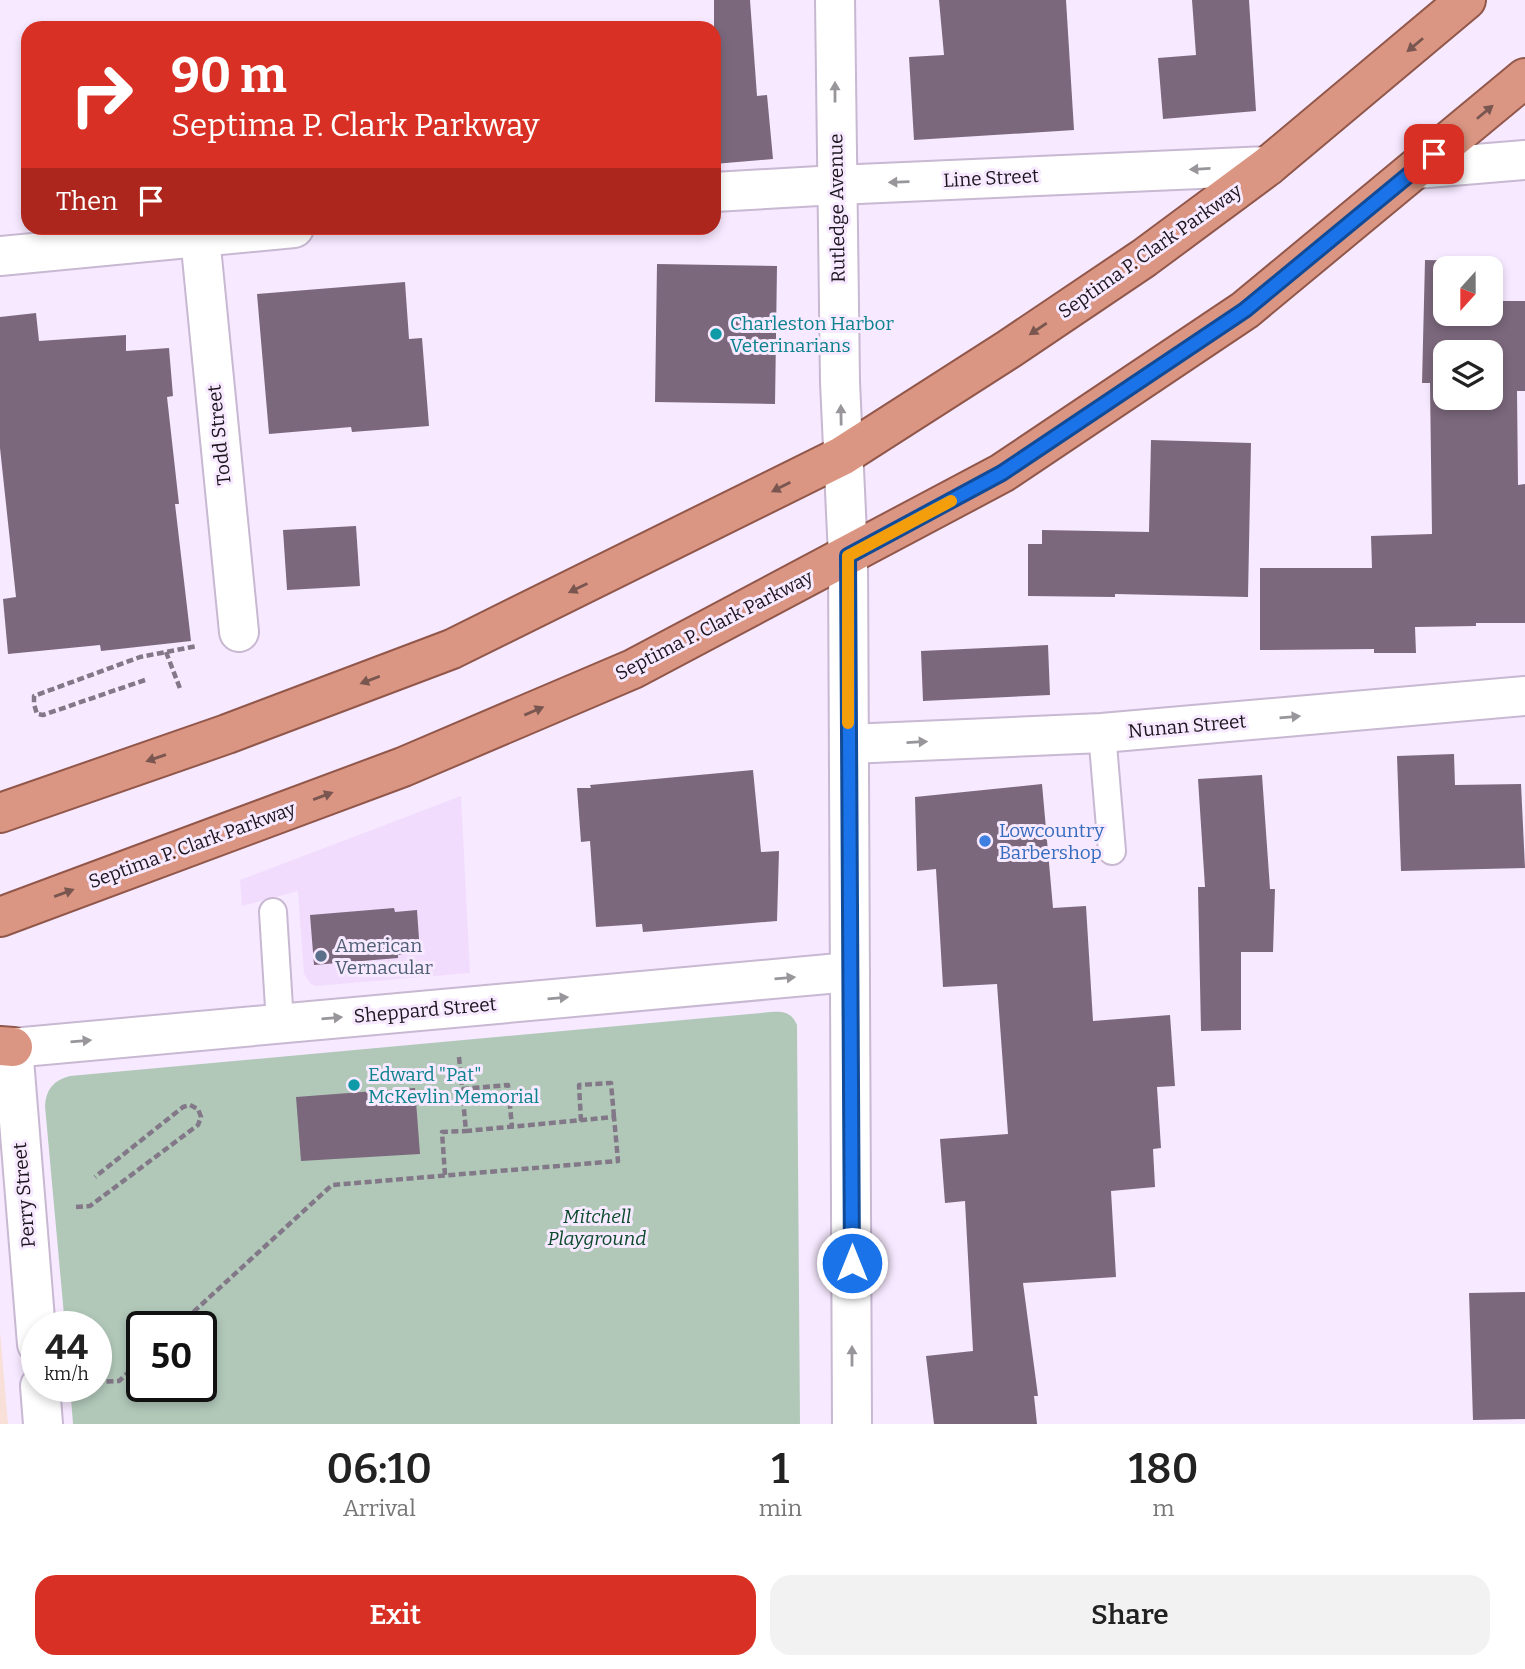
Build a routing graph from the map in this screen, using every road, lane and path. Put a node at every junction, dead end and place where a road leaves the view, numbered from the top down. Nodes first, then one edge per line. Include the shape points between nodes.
1 (835, 0) edge
2 (1466, 0) edge
3 (1525, 78) edge
4 (1525, 160) edge
5 (1268, 166) junction
6 (1416, 170) junction
7 (836, 185) junction
8 (721, 192) edge
9 (221, 235) edge
10 (200, 237) junction
11 (0, 256) edge
12 (842, 456) junction
13 (848, 556) junction
14 (223, 638) joint
15 (166, 652) junction
16 (145, 680) dead end
17 (181, 691) dead end
18 (1525, 696) edge
19 (1102, 733) junction
20 (849, 744) junction
21 (0, 813) edge
22 (1112, 851) dead end
23 (273, 912) dead end
24 (0, 917) edge
25 (850, 972) junction
26 (280, 1023) junction
27 (4, 1047) edge
28 (459, 1058) dead end
29 (462, 1089) junction
30 (614, 1117) junction
31 (581, 1121) junction
32 (512, 1126) junction
33 (466, 1131) junction
34 (445, 1175) junction
35 (95, 1177) dead end
36 (76, 1207) dead end
37 (33, 1311) edge
38 (194, 1311) edge
39 (41, 1402) edge
40 (43, 1424) edge
41 (852, 1424) edge

7 -> 1 street, Rutledge Avenue
2 -> 5 highway, Septima P. Clark Parkway
6 -> 3 highway, Septima P. Clark Parkway
4 - 6 street
5 -> 7 street, Line Street
5 -> 12 highway, Septima P. Clark Parkway via 1144,258
6 - 13 highway, Septima P. Clark Parkway via 1233,318 1002,473
7 - 8 street, Line Street
12 -> 7 street, Rutledge Avenue
9 - 10 street
10 - 11 street
10 - 14 street, Todd Street
12 - 13 street, Rutledge Avenue
12 -> 21 highway, Septima P. Clark Parkway via 452,649 228,734
13 - 20 street, Rutledge Avenue
24 -> 13 highway, Septima P. Clark Parkway via 403,766 518,718 632,669
14 - 15 path
15 - 16 path via 34,696 34,704 37,714 43,715
15 - 17 path
19 -> 18 street, Nunan Street
20 -> 19 street, Nunan Street
19 - 22 lane
20 - 25 street, Rutledge Avenue
23 - 26 lane
26 -> 25 street, Sheppard Street
41 -> 25 street, Rutledge Avenue
27 -> 26 street, Sheppard Street
27 - 37 street, Perry Street
28 - 29 path
29 - 32 path via 508,1086
29 - 33 path
30 - 31 path
30 - 31 path via 611,1083 579,1085
30 - 34 path via 618,1161
31 - 32 path
32 - 33 path
33 - 34 path via 442,1132
34 - 38 path via 332,1185
35 - 36 path via 183,1107 198,1109 198,1125 90,1206
39 - 40 street

